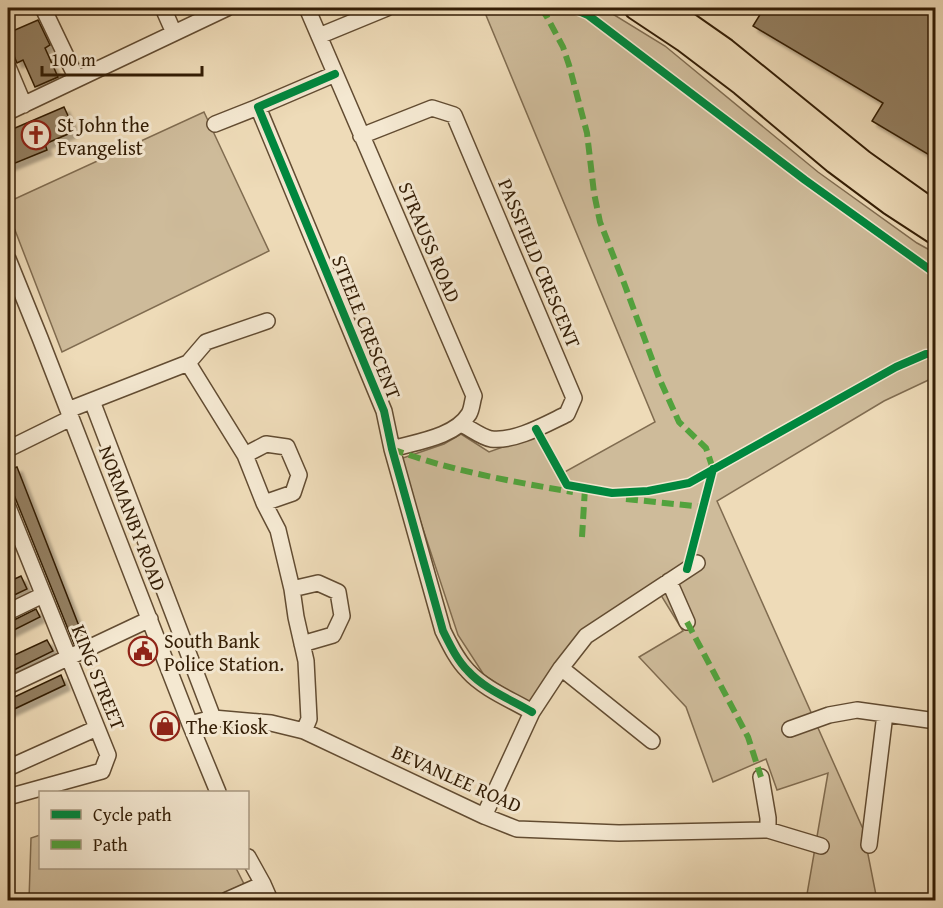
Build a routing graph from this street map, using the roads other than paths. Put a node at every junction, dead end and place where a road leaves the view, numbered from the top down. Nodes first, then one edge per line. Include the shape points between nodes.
1 (43, 8) edge
2 (163, 8) edge
3 (227, 8) edge
4 (307, 8) edge
5 (387, 8) edge
6 (636, 8) edge
7 (665, 8) edge
8 (174, 33) junction
9 (319, 36) junction
10 (8, 67) edge
11 (335, 74) junction
12 (77, 79) junction
13 (24, 105) junction
14 (258, 107) junction
15 (8, 112) edge
16 (215, 124) dead end
17 (361, 136) junction
18 (936, 214) edge
19 (936, 233) edge
20 (8, 259) edge
21 (12, 280) edge
22 (267, 321) dead end
23 (188, 363) junction
24 (92, 400) junction
25 (70, 414) junction
26 (461, 424) junction
27 (8, 449) edge
28 (392, 449) junction
29 (245, 455) junction
30 (264, 503) junction
31 (8, 507) edge
32 (12, 529) edge
33 (697, 563) dead end
34 (669, 581) junction
35 (292, 589) junction
36 (43, 595) junction
37 (8, 612) edge
38 (150, 619) junction
39 (687, 622) dead end
40 (302, 644) junction
41 (68, 657) junction
42 (561, 668) junction
43 (8, 686) edge
44 (532, 712) junction
45 (885, 714) junction
46 (213, 718) junction
47 (936, 721) edge
48 (190, 724) junction
49 (97, 728) junction
50 (790, 729) dead end
51 (304, 731) junction
52 (652, 741) dead end
53 (8, 768) edge
54 (761, 777) dead end
55 (218, 791) edge
56 (8, 797) edge
57 (484, 816) junction
58 (768, 830) junction
59 (869, 845) dead end
60 (821, 846) dead end
61 (249, 859) edge
62 (263, 884) junction
63 (227, 900) edge
64 (270, 900) edge

1 - 12 street
2 - 8 street
3 - 8 street
4 - 9 street, STRAUSS ROAD
5 - 9 street
6 - 19 highway via 742,84 835,162
7 - 18 highway
8 - 12 street
9 - 11 street, STRAUSS ROAD
10 - 13 street
11 - 14 street
11 - 17 street, STRAUSS ROAD
12 - 13 street
13 - 15 street
14 - 16 street
14 - 28 street, STEELE CRESCENT via 384,411
17 - 26 street, STRAUSS ROAD via 474,396 470,412
17 - 26 street, PASSFIELD CRESCENT via 432,108 454,115 574,398 567,414 509,438 490,439
20 - 21 street, NORMANBY ROAD
21 - 25 street, NORMANBY ROAD
22 - 23 street via 206,342
23 - 24 street
23 - 29 street
24 - 25 street
24 - 46 street
25 - 27 street
25 - 38 street, NORMANBY ROAD
26 - 28 street via 447,433
28 - 44 street, STEELE CRESCENT via 443,631 455,655 481,683
29 - 30 street
29 - 30 street via 266,444 287,447 299,475 293,493
30 - 35 street via 278,530
31 - 32 street, KING STREET
32 - 36 street, KING STREET
33 - 34 street
34 - 39 street
34 - 42 street via 586,636
35 - 40 street
35 - 40 street via 318,583 338,592 342,616 333,635
36 - 37 street
36 - 41 street, KING STREET
38 - 41 street
38 - 48 street, NORMANBY ROAD
40 - 51 street via 309,719
41 - 43 street
41 - 49 street, KING STREET
42 - 44 street
42 - 52 street
44 - 57 street
45 - 47 street
45 - 50 street via 857,710
45 - 59 street
46 - 48 street, BEVANLEE ROAD
46 - 51 street, BEVANLEE ROAD via 271,723
48 - 55 street, NORMANBY ROAD
49 - 53 street
49 - 56 street, KING STREET via 108,755 102,771
51 - 57 street, BEVANLEE ROAD
54 - 58 street
57 - 58 street, BEVANLEE ROAD via 517,829 619,833
58 - 60 street, BEVANLEE ROAD
61 - 62 street
62 - 63 street
62 - 64 street

